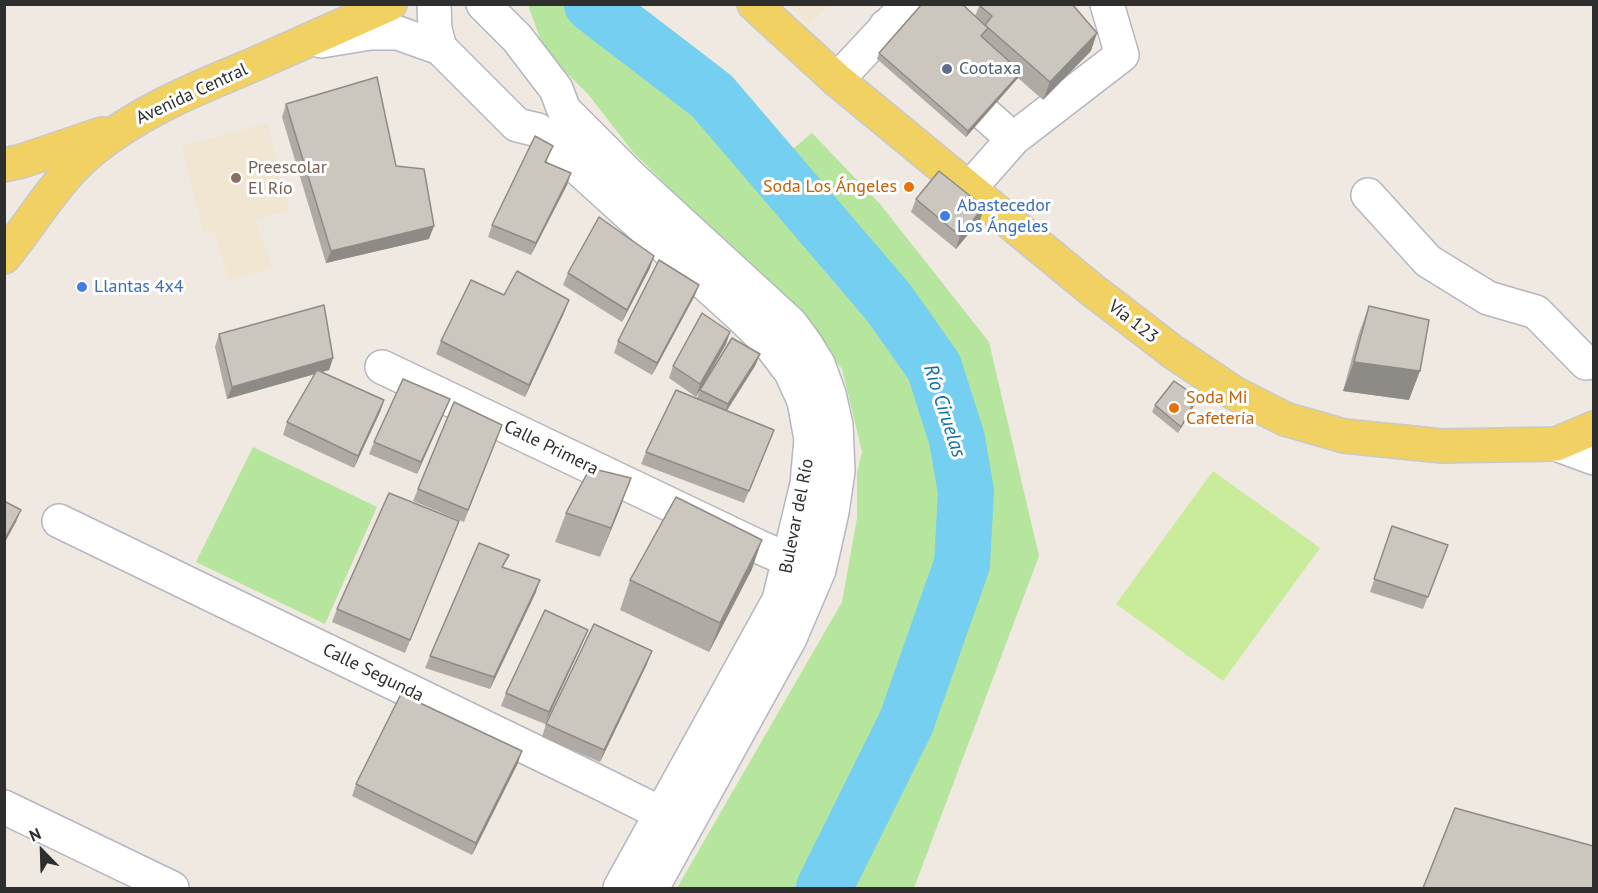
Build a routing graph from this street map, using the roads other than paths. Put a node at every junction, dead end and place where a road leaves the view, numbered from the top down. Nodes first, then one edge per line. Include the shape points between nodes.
1 (390, 4) edge
2 (434, 4) edge
3 (483, 4) edge
4 (512, 4) edge
5 (754, 4) edge
6 (1107, 4) edge
7 (897, 16) edge
8 (517, 38) junction
9 (301, 44) junction
10 (440, 48) junction
11 (837, 80) junction
12 (123, 126) junction
13 (1013, 139) junction
14 (589, 157) junction
15 (4, 165) edge
16 (969, 189) junction
17 (1368, 195) dead end
18 (10, 239) edge
19 (1593, 362) edge
20 (382, 367) dead end
21 (1593, 428) edge
22 (1556, 444) junction
23 (1593, 458) edge
24 (59, 521) dead end
25 (804, 565) junction
26 (4, 807) edge
27 (674, 820) junction
28 (172, 888) edge
29 (620, 888) edge
30 (652, 888) edge

1 - 9 main road, Avenida Central
2 - 10 street
3 - 8 street, Bulevar del Río
4 - 8 street, Bulevar del Río
5 - 11 main road, Vía 123
6 - 13 street via 1122,55
7 - 11 street
7 - 13 street
8 - 14 street, Bulevar del Río via 556,89
9 - 10 street, Bulevar del Río via 370,33 398,33
9 - 12 main road, Avenida Central via 177,97
10 - 14 street, Bulevar del Río via 517,125 538,130
11 - 16 main road, Vía 123
12 - 15 main road
12 - 18 main road, Avenida Central via 68,173
13 - 16 street
14 - 25 street, Bulevar del Río via 631,177 791,324 818,364 836,425 838,471 832,512
16 - 22 main road, Vía 123 via 1173,352 1234,393 1285,419 1344,436 1442,446
17 - 19 street via 1428,261 1488,298 1536,312 1586,363
20 - 25 street, Calle Primera via 735,536
21 - 22 main road, Vía 123
22 - 23 street
24 - 27 street, Calle Segunda
25 - 27 street, Bulevar del Río via 790,638
26 - 28 street
27 - 29 street, Bulevar del Río
27 - 30 street, Bulevar del Río

